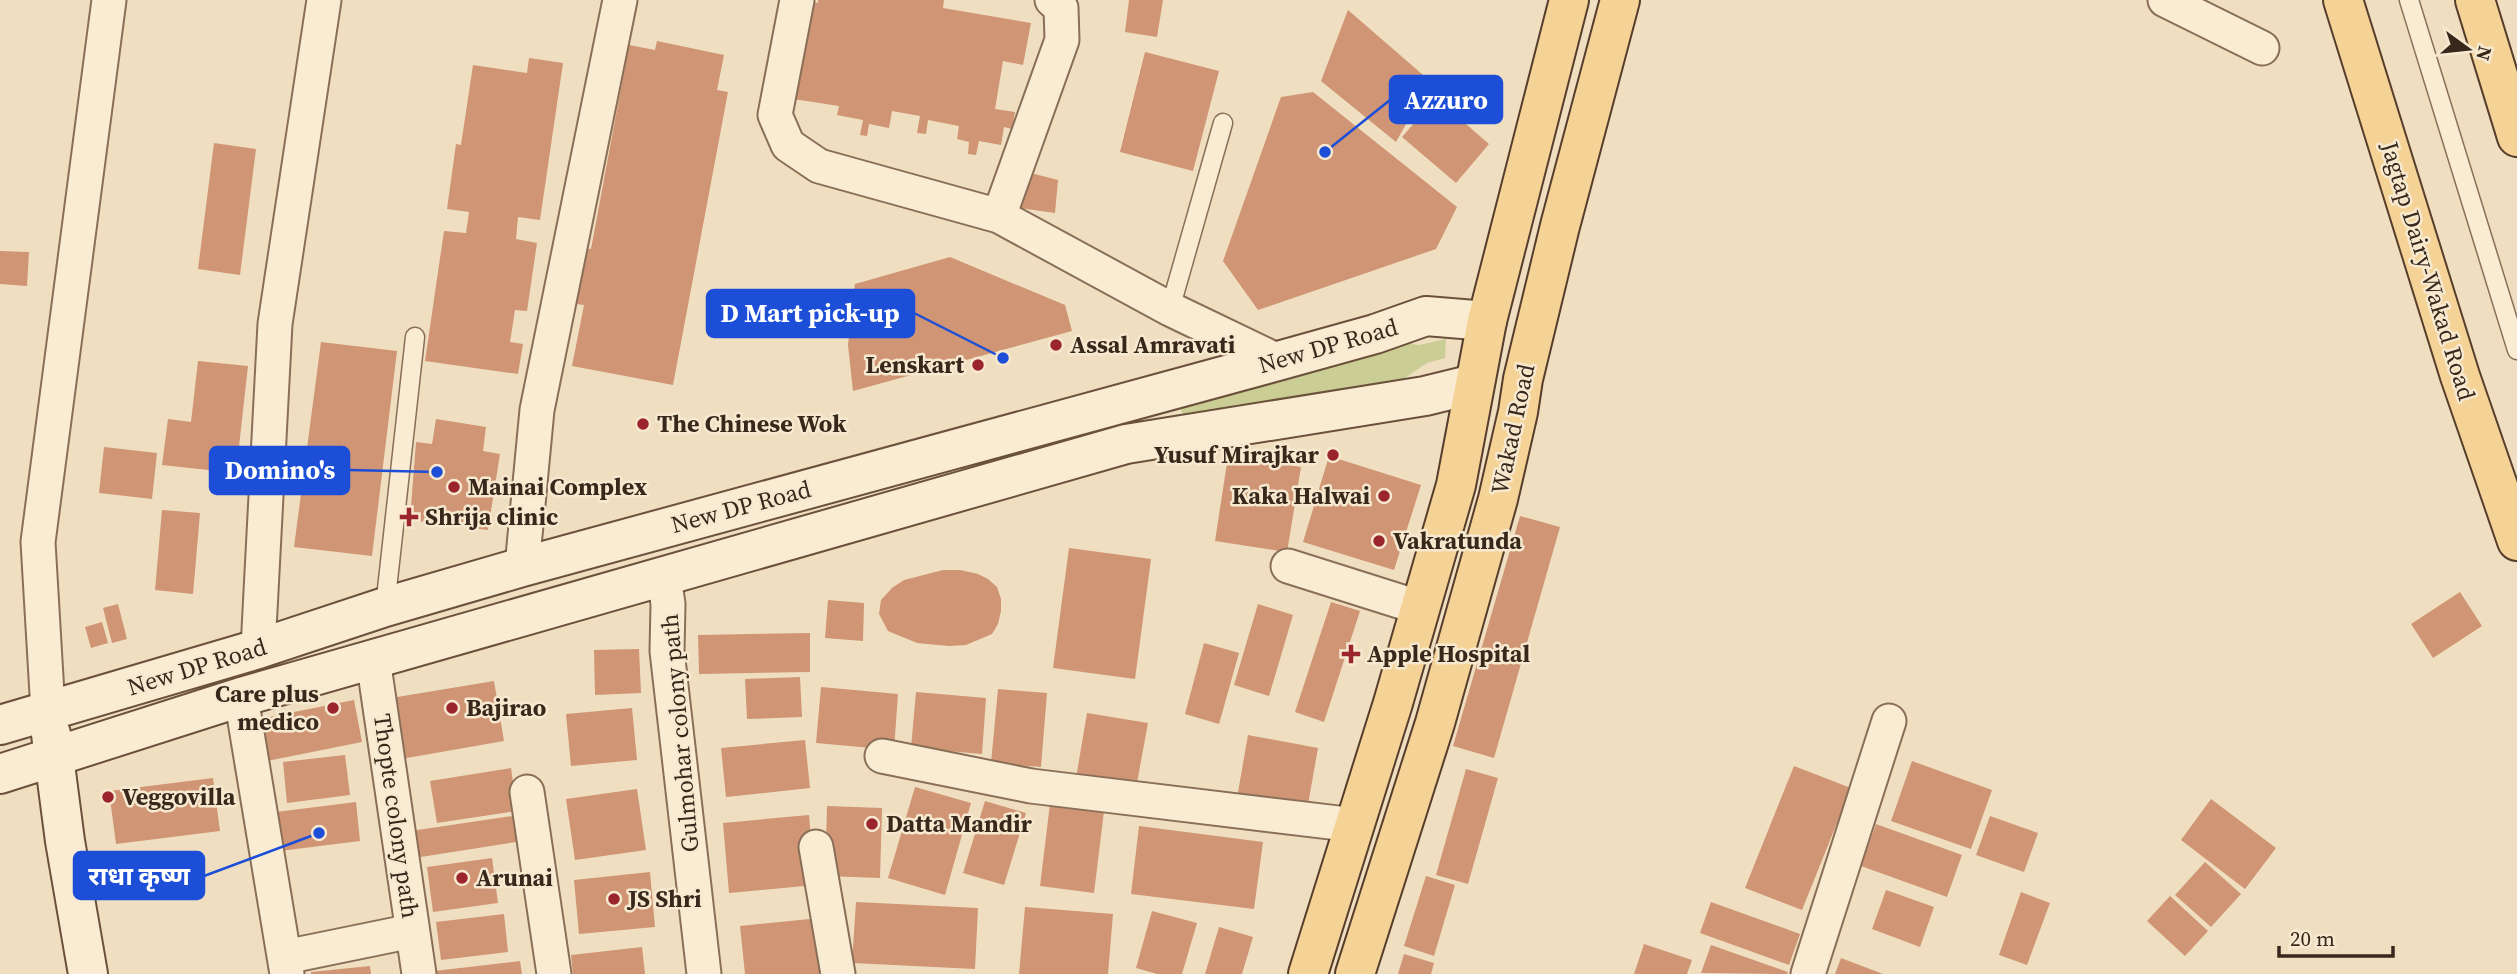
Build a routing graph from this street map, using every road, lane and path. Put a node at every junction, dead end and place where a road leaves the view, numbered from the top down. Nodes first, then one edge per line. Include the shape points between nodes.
1 (109, 0) edge
2 (324, 0) edge
3 (620, 0) edge
4 (797, 0) edge
5 (1052, 0) edge
6 (1569, 0) edge
7 (1620, 0) edge
8 (2165, 0) edge
9 (2343, 0) edge
10 (2409, 0) edge
11 (2475, 0) edge
12 (2262, 48) dead end
13 (1223, 122) dead end
14 (2517, 137) edge
15 (999, 216) junction
16 (1170, 309) junction
17 (1487, 321) junction
18 (1534, 332) junction
19 (415, 337) dead end
20 (2517, 351) edge
21 (1278, 361) junction
22 (1523, 379) junction
23 (1474, 384) junction
24 (2517, 541) edge
25 (1289, 566) dead end
26 (522, 567) junction
27 (664, 576) junction
28 (385, 607) junction
29 (1421, 608) junction
30 (258, 649) junction
31 (373, 659) junction
32 (241, 697) junction
33 (48, 711) junction
34 (1889, 721) dead end
35 (0, 725) edge
36 (882, 756) dead end
37 (53, 757) junction
38 (0, 774) edge
39 (527, 792) dead end
40 (1355, 825) junction
41 (817, 847) dead end
42 (412, 931) junction
43 (286, 966) edge
44 (88, 974) edge
45 (419, 974) edge
46 (554, 974) edge
47 (704, 974) edge
48 (838, 974) edge
49 (1308, 974) edge
50 (1356, 974) edge
51 (1808, 974) edge

1 - 33 street via 38,542
2 - 30 street via 275,324
3 - 26 street via 537,410
4 - 15 street via 775,115 788,145 819,166
5 - 15 street via 1061,8 1062,40
6 - 17 main road, Wakad Road
7 - 18 main road, Wakad Road
8 - 12 street
9 - 24 main road, Jagtap Dairy-Wakad Road via 2460,376
10 - 20 lane
11 - 14 main road
13 - 16 lane
15 - 16 street
16 - 21 street
17 - 18 main road
17 - 21 main road, New DP Road via 1426,316
17 - 23 main road, Wakad Road
18 - 22 main road, Wakad Road
19 - 28 lane
21 - 26 main road, New DP Road
22 - 23 main road
22 - 50 main road, Wakad Road via 1498,499
23 - 27 main road, New DP Road via 1425,396 1126,444
23 - 29 main road, Wakad Road via 1457,485
25 - 29 street
26 - 28 main road, New DP Road
27 - 31 main road, New DP Road
27 - 47 street, Gulmohar colony path via 667,651
28 - 30 main road, New DP Road
29 - 40 main road, Wakad Road
30 - 33 main road, New DP Road
31 - 32 main road, New DP Road
31 - 42 street, Thopte colony path
32 - 37 main road, New DP Road
32 - 43 street
33 - 35 main road, New DP Road
33 - 37 main road
34 - 51 street
36 - 40 street via 1031,786
37 - 38 main road, New DP Road
37 - 44 main road
39 - 46 street
40 - 49 main road, Wakad Road
41 - 48 street
42 - 43 street
42 - 45 street, Thopte colony path

